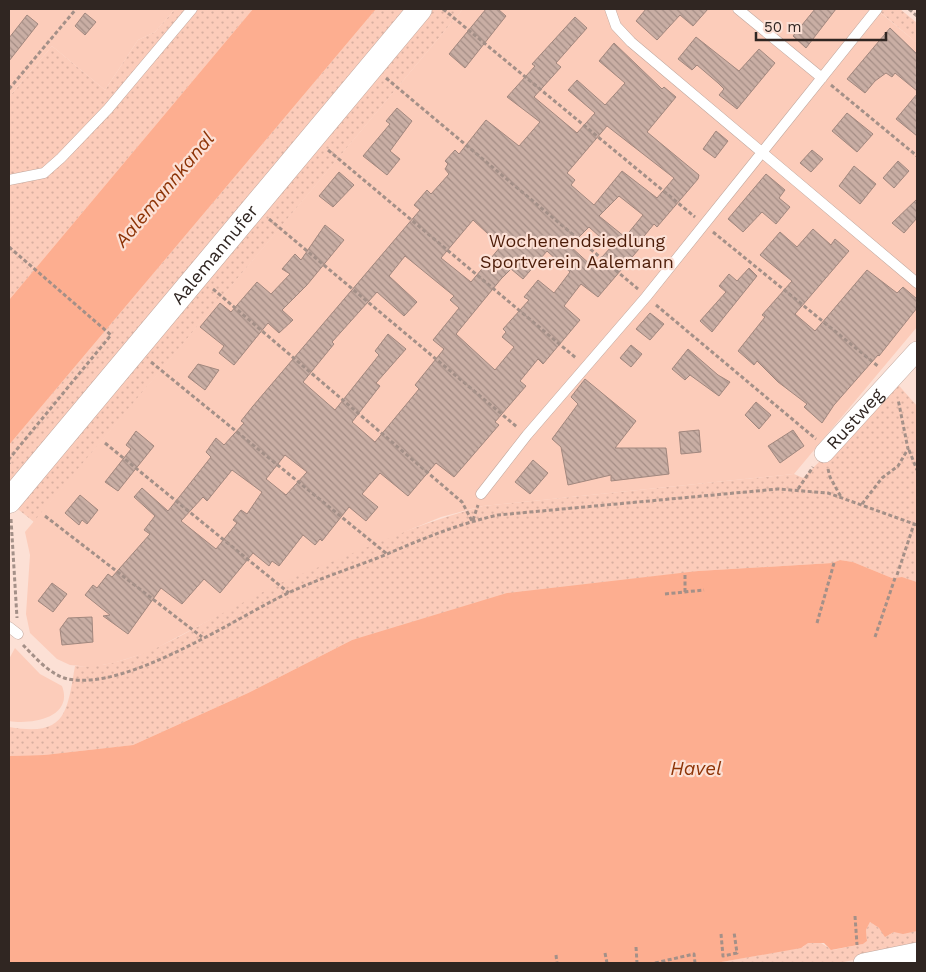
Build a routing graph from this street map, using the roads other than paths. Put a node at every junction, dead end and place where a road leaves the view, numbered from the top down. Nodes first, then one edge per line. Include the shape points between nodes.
1 (192, 9) edge
2 (420, 9) edge
3 (610, 9) edge
4 (738, 9) edge
5 (877, 9) edge
6 (822, 78) junction
7 (762, 152) junction
8 (9, 180) edge
9 (917, 283) edge
10 (917, 351) edge
11 (826, 451) road end
12 (481, 494) dead end
13 (9, 500) edge
14 (9, 627) edge
15 (18, 634) road end
16 (917, 952) edge
17 (863, 963) edge

1 - 8 lane via 108,109 61,158 44,173
2 - 13 street, Aalemannufer
3 - 7 lane via 616,26 631,42
4 - 6 lane
5 - 6 lane
6 - 7 lane
7 - 9 lane
7 - 12 lane
10 - 11 street, Rustweg via 894,380
14 - 15 lane
16 - 17 street

